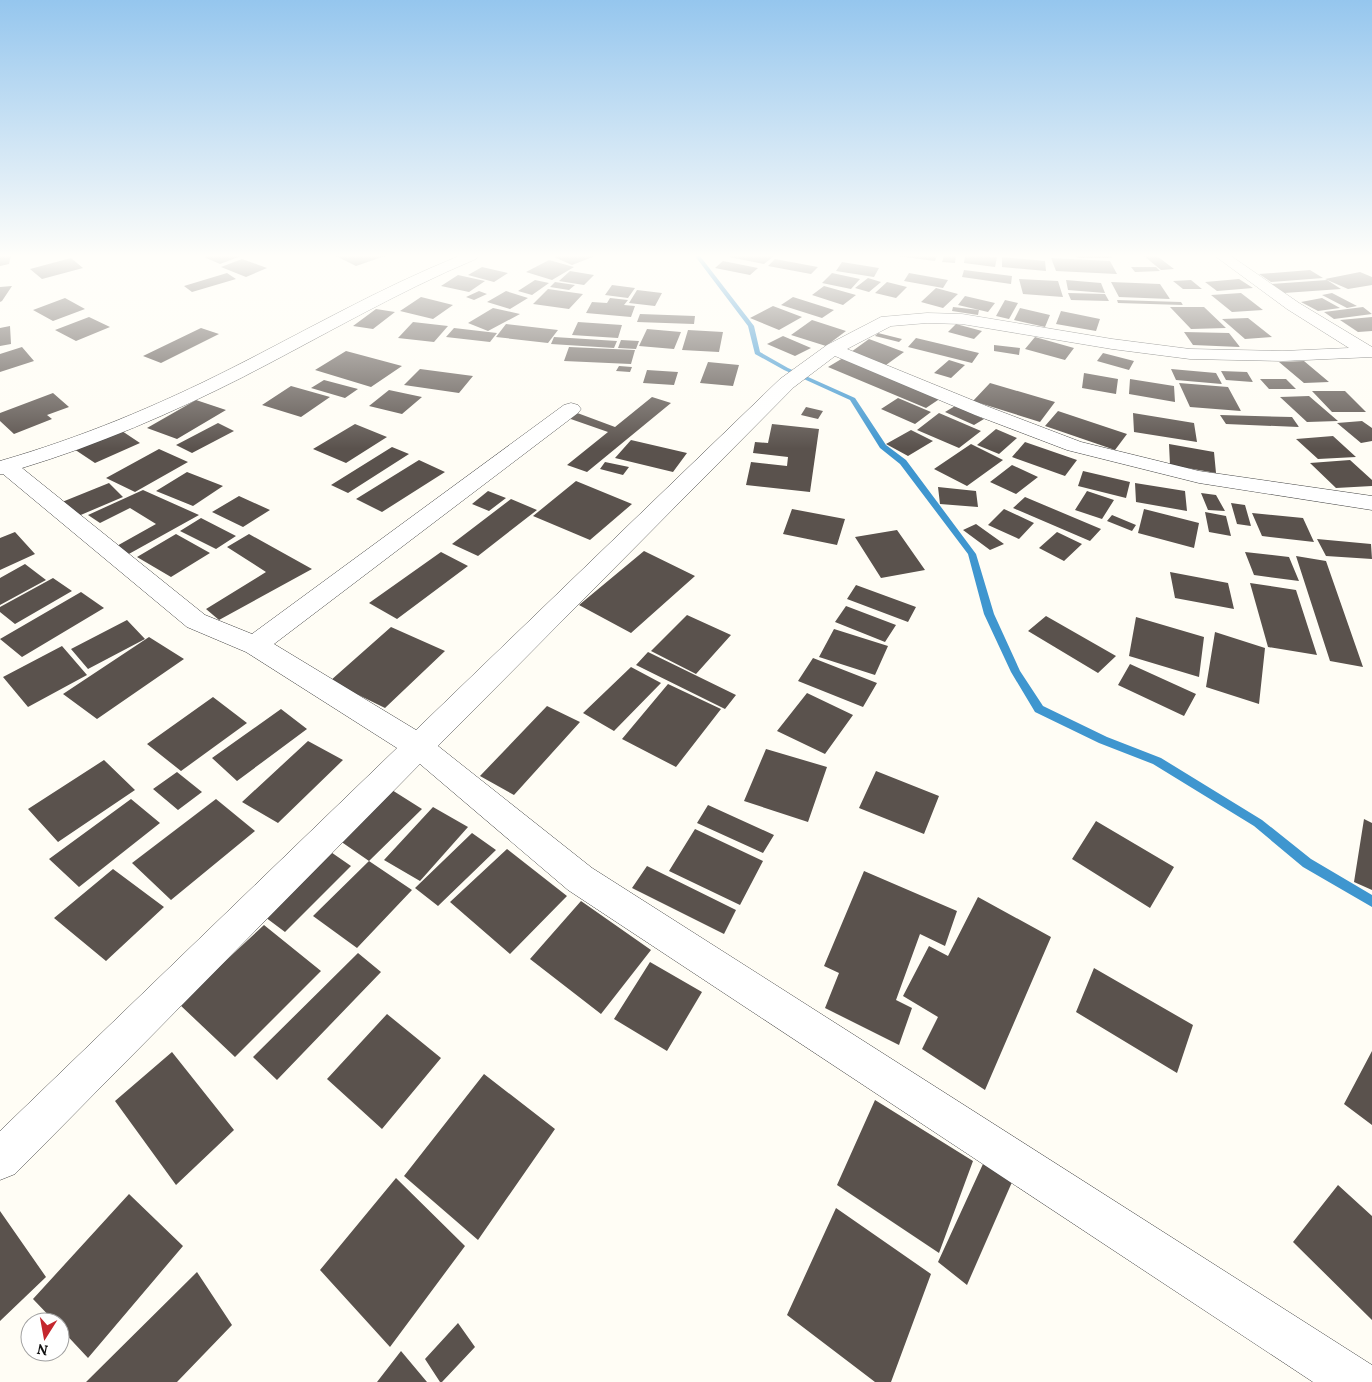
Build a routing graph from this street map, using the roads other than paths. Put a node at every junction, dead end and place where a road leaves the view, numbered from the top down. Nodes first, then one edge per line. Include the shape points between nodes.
1 (335, 320) edge
2 (894, 320) edge
3 (971, 320) edge
4 (1317, 320) edge
5 (834, 349) junction
6 (1370, 352) edge
7 (571, 409) dead end
8 (4, 468) edge
9 (1372, 503) edge
10 (255, 645) junction
11 (419, 747) junction
12 (0, 1159) edge
13 (1355, 1382) edge

1 - 8 street via 204,389 101,433
2 - 5 street
3 - 6 street via 1190,354 1283,356
4 - 6 street
5 - 9 street via 1074,446 1199,477
5 - 11 street via 787,383
7 - 10 street
8 - 10 street via 196,621
10 - 11 street
11 - 12 street
11 - 13 street via 580,879

